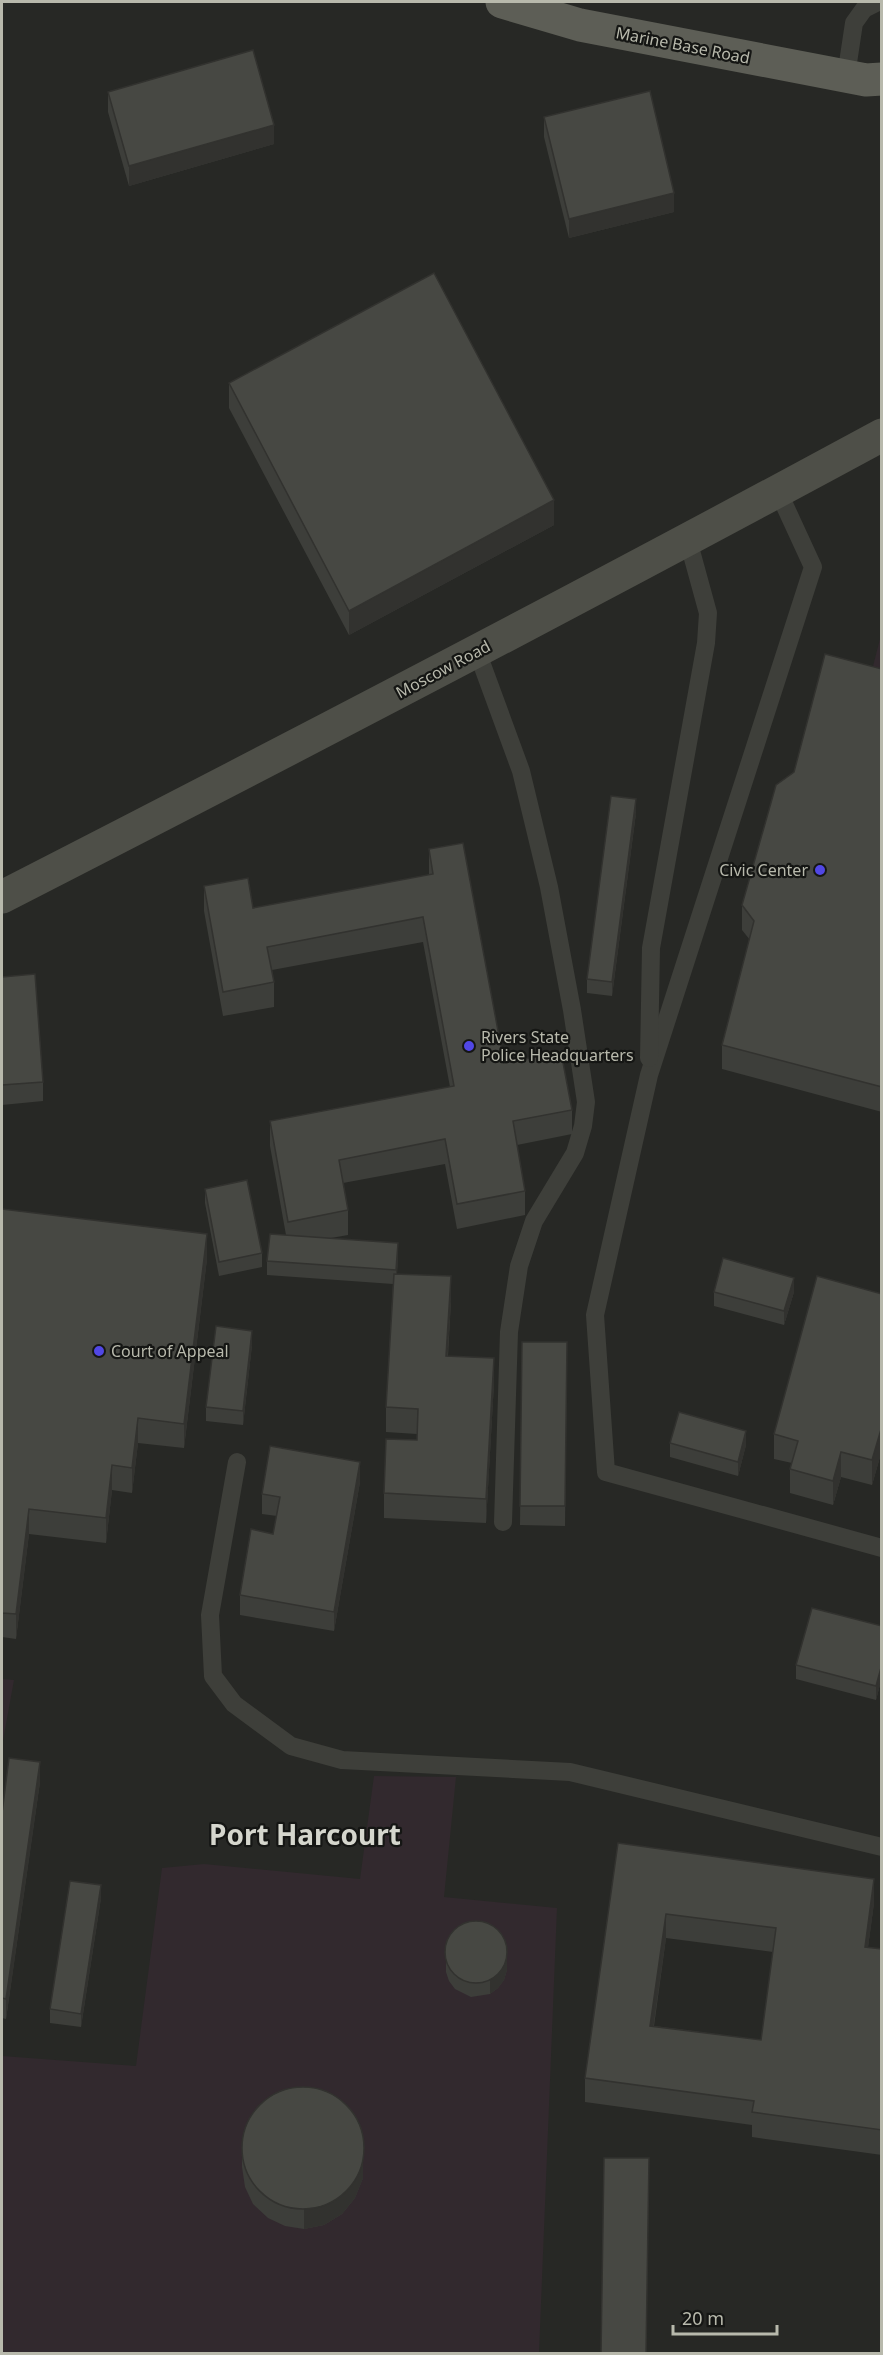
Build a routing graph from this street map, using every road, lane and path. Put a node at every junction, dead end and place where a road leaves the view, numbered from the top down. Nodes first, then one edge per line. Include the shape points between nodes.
1 (502, 2) edge
2 (878, 2) edge
3 (869, 81) edge
4 (882, 435) edge
5 (778, 491) junction
6 (688, 540) junction
7 (477, 651) junction
8 (2, 897) edge
9 (649, 1075) junction
10 (237, 1462) dead end
11 (503, 1522) dead end
12 (882, 1548) edge
13 (882, 1847) edge

1 - 3 main road, Marine Base Road via 580,24
2 - 3 lane via 864,9 854,23
4 - 5 street, Moscow Road
5 - 6 street, Moscow Road
5 - 9 lane via 813,567
6 - 7 street, Moscow Road
6 - 9 lane via 708,613 707,633 651,948
7 - 8 street, Moscow Road
7 - 11 lane via 521,771 549,887 586,1102 575,1153 534,1221 519,1266 509,1332
9 - 12 lane via 595,1315 606,1472
10 - 13 lane via 210,1615 213,1676 234,1704 291,1746 342,1760 570,1772

